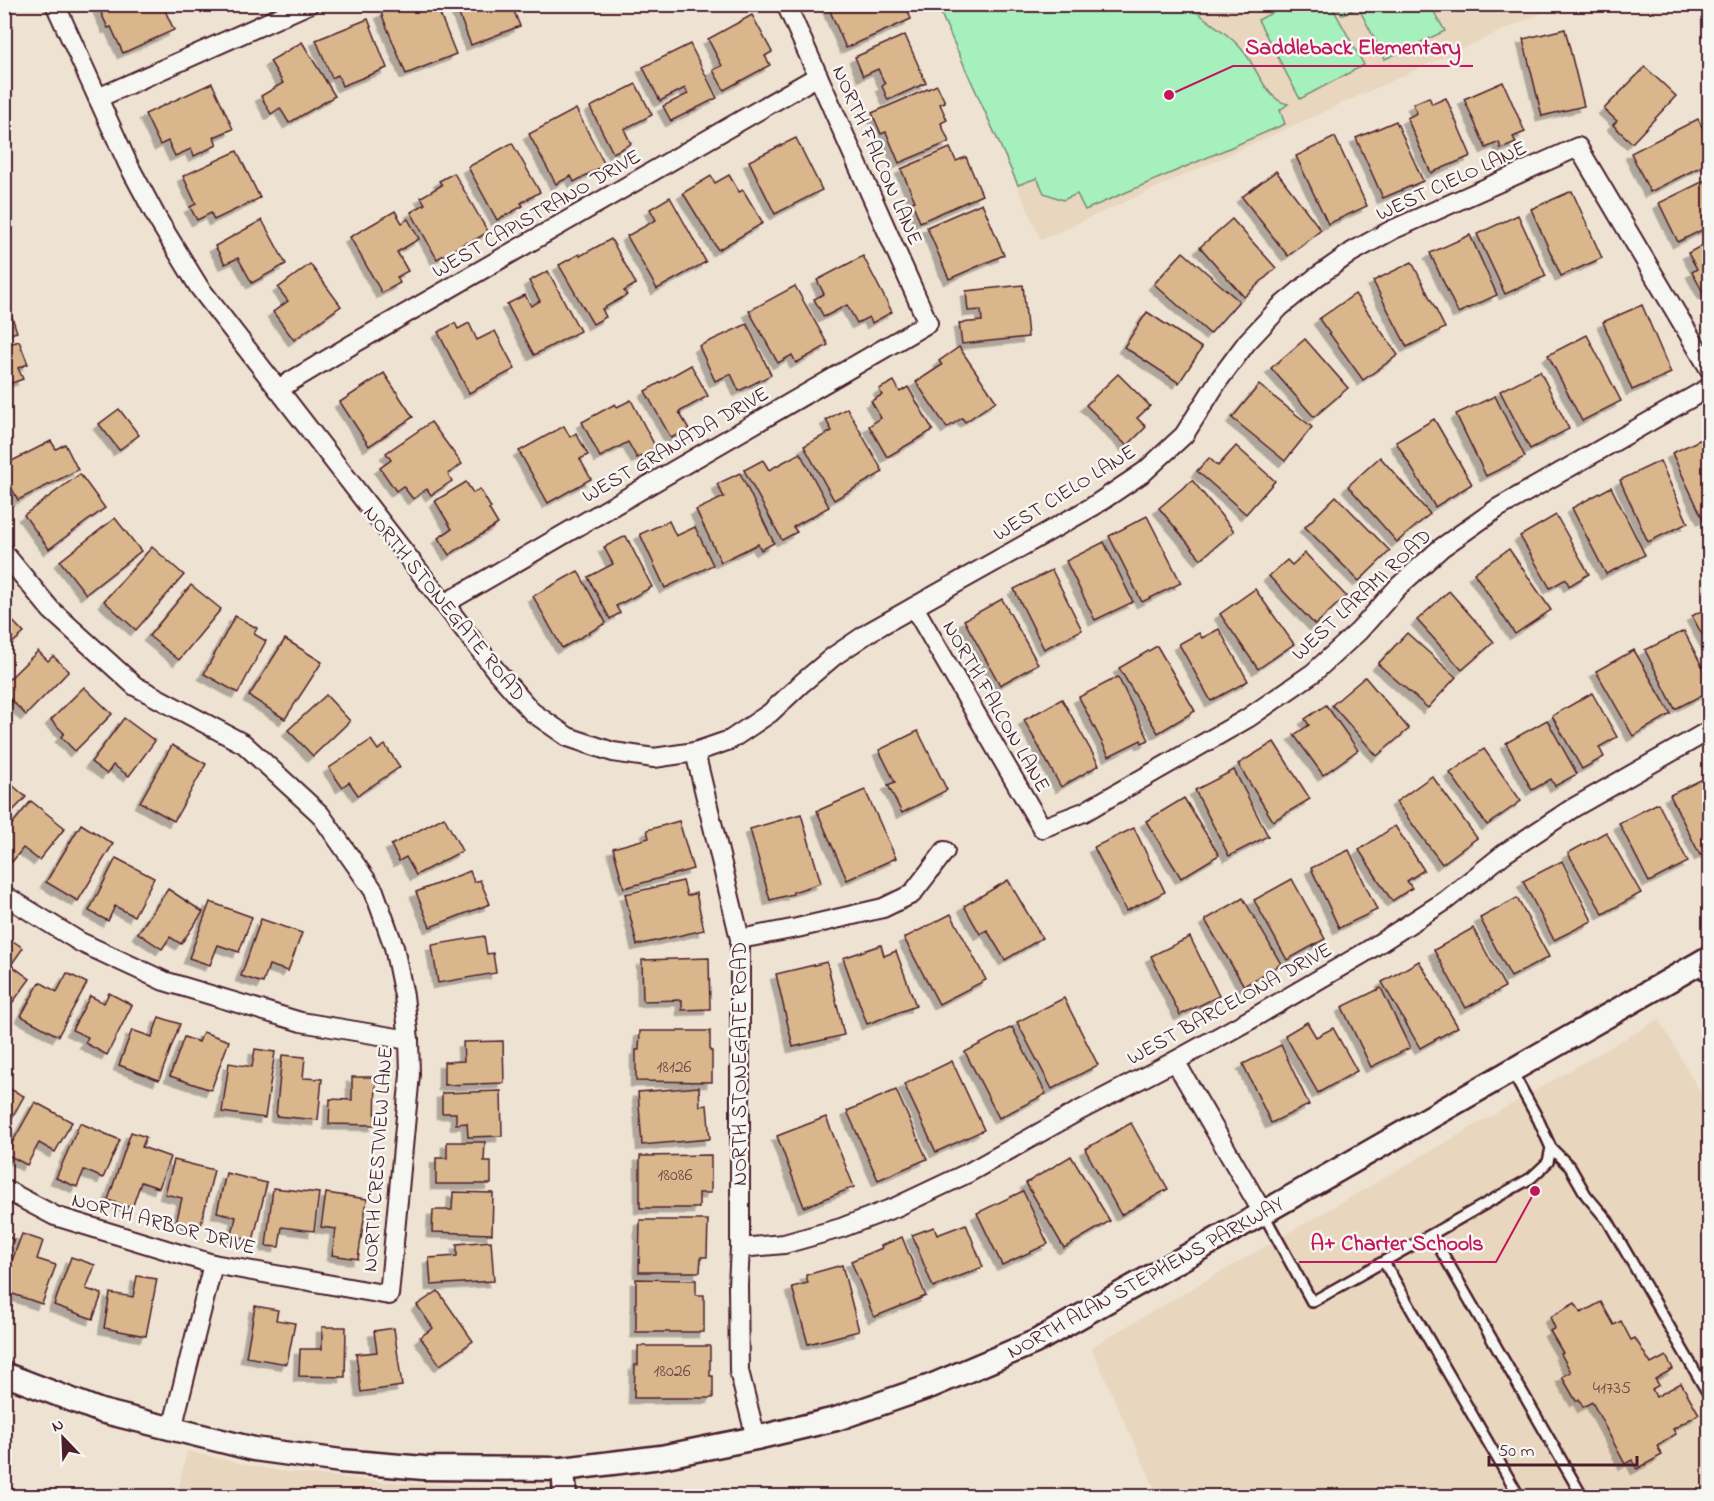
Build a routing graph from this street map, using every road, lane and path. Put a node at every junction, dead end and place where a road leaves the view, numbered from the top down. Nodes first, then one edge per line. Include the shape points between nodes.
1 (56, 4) edge
2 (309, 4) edge
3 (786, 4) edge
4 (818, 76) junction
5 (98, 98) junction
6 (928, 323) joint
7 (1710, 370) edge
8 (1710, 387) edge
9 (278, 389) junction
10 (4, 553) edge
11 (444, 604) junction
12 (914, 607) junction
13 (1710, 730) edge
14 (695, 752) junction
15 (1042, 828) joint
16 (945, 851) dead end
17 (4, 895) edge
18 (740, 939) junction
19 (1704, 960) edge
20 (1710, 984) edge
21 (409, 1040) junction
22 (1175, 1061) junction
23 (1511, 1070) junction
24 (1551, 1148) junction
25 (4, 1189) edge
26 (1263, 1213) junction
27 (1432, 1235) junction
28 (740, 1248) junction
29 (1384, 1262) junction
30 (213, 1264) junction
31 (389, 1295) joint
32 (4, 1374) edge
33 (1710, 1397) edge
34 (172, 1429) junction
35 (756, 1438) junction
36 (563, 1469) junction
37 (565, 1497) edge
38 (1519, 1497) edge
39 (1582, 1497) edge

1 - 5 street, NORTH STONEGATE ROAD
2 - 5 street
3 - 4 street, NORTH FALCON LANE
4 - 6 street, NORTH FALCON LANE
4 - 9 street, WEST CAPISTRANO DRIVE
5 - 9 street, NORTH STONEGATE ROAD via 158,220 200,287
6 - 11 street, WEST GRANADA DRIVE
7 - 12 street, WEST CIELO LANE via 1578,147 1392,230 1352,252 1280,307 1247,342 1184,435 1144,472 1092,507
8 - 15 street, WEST LARAMI ROAD via 1498,508 1441,548 1313,673 1248,718 1084,812
9 - 11 street, NORTH STONEGATE ROAD
10 - 21 street, NORTH CRESTVIEW LANE via 51,610 135,686 244,744 320,814 374,891 394,947
11 - 14 street, NORTH STONEGATE ROAD via 532,712 568,737 613,752 654,758
12 - 14 street, WEST CIELO LANE via 834,656 770,713 730,740
12 - 15 street, NORTH FALCON LANE
13 - 22 street, WEST BARCELONA DRIVE via 1573,808 1505,853 1445,901 1364,953
14 - 18 street, NORTH STONEGATE ROAD
16 - 18 street via 912,894 883,908
17 - 21 street via 80,942 164,981 301,1022
18 - 28 street, NORTH STONEGATE ROAD
19 - 20 lane
19 - 23 street, NORTH ALAN STEPHENS PARKWAY
21 - 31 street, NORTH CRESTVIEW LANE via 410,1074
22 - 26 street
22 - 28 street, WEST BARCELONA DRIVE via 968,1173 896,1207 784,1244
23 - 24 lane
23 - 26 street, NORTH ALAN STEPHENS PARKWAY
24 - 27 lane via 1548,1162 1530,1178
24 - 33 lane via 1570,1167 1586,1195 1608,1221
25 - 30 street, NORTH ARBOR DRIVE via 55,1216
26 - 29 lane via 1312,1302
26 - 35 street, NORTH ALAN STEPHENS PARKWAY via 1035,1342 921,1390 836,1419
27 - 29 lane
27 - 39 lane
28 - 35 street, NORTH STONEGATE ROAD via 739,1371
29 - 38 lane
30 - 31 street, NORTH ARBOR DRIVE
30 - 34 street
32 - 34 street, NORTH ALAN STEPHENS PARKWAY via 101,1411
34 - 36 street, NORTH ALAN STEPHENS PARKWAY via 254,1449 341,1461 424,1468
35 - 36 street, NORTH ALAN STEPHENS PARKWAY via 661,1457
36 - 37 street

